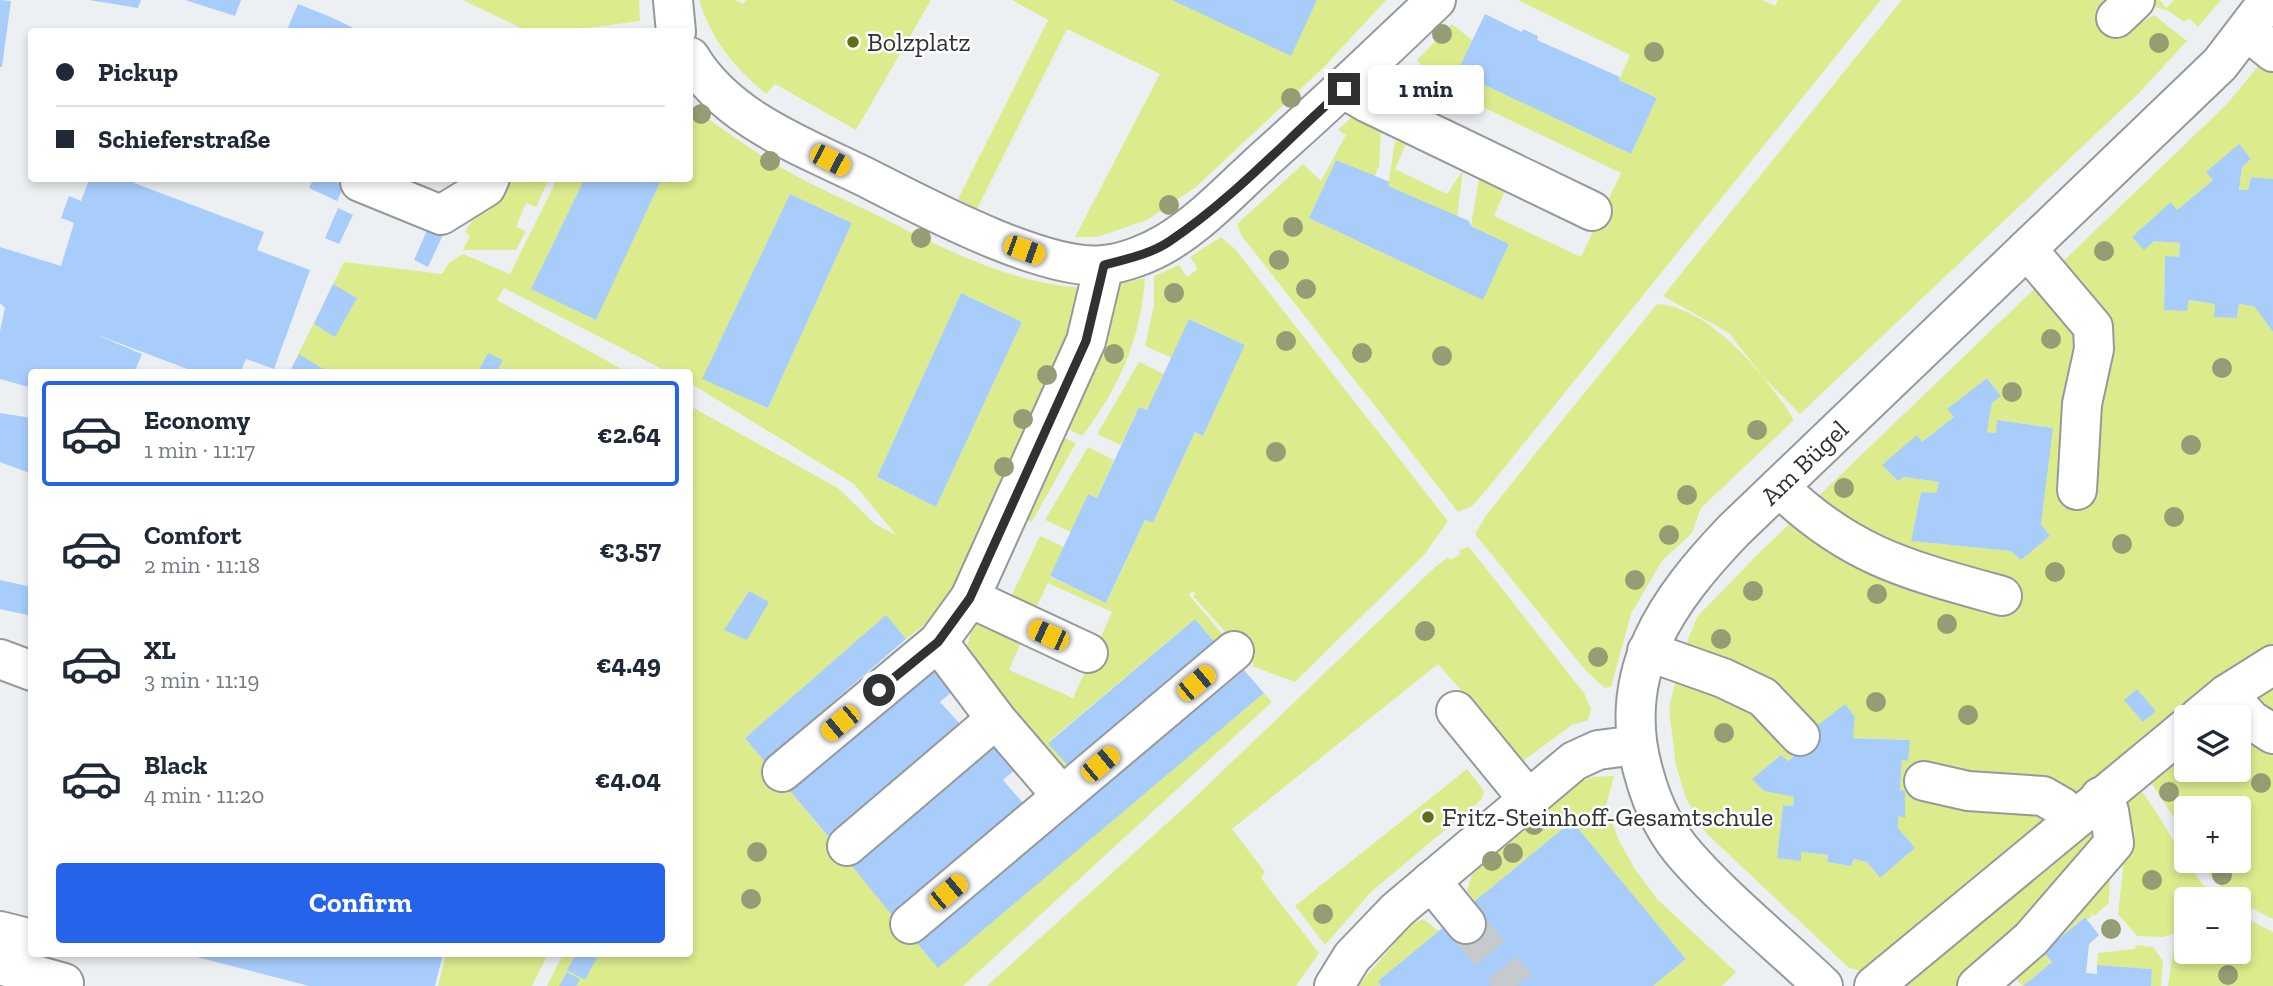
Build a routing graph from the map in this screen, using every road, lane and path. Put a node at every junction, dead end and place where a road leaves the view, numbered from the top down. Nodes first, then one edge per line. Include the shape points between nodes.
1 (1436, 0) edge
2 (2269, 0) edge
3 (2260, 42) edge
4 (693, 61) edge
5 (1344, 89) junction
6 (360, 182) dead end
7 (489, 182) edge
8 (1592, 211) dead end
9 (2027, 249) junction
10 (1104, 265) junction
11 (1779, 487) junction
12 (2077, 490) dead end
13 (2002, 596) dead end
14 (970, 598) junction
15 (938, 642) junction
16 (1234, 651) dead end
17 (1647, 651) junction
18 (1088, 653) dead end
19 (0, 659) edge
20 (2273, 665) edge
21 (28, 670) edge
22 (2227, 694) junction
23 (2214, 705) edge
24 (1456, 711) dead end
25 (996, 719) junction
26 (2273, 734) edge
27 (1800, 736) dead end
28 (2174, 738) edge
29 (1637, 745) junction
30 (782, 772) dead end
31 (1924, 781) dead end
32 (1062, 796) junction
33 (1528, 799) junction
34 (2087, 808) junction
35 (847, 846) dead end
36 (1431, 881) junction
37 (910, 924) dead end
38 (1466, 924) tunnel mouth
39 (28, 942) edge
40 (2, 962) edge
41 (64, 983) dead end
42 (1334, 986) edge
43 (1823, 986) edge
44 (1874, 986) edge
45 (1977, 986) edge

1 - 5 street
2 - 3 street, Am Bügel
3 - 9 street, Am Bügel via 2213,72
4 - 10 street via 703,80 733,107 903,196 1039,256
5 - 8 street
5 - 10 street via 1169,242
6 - 7 street via 441,215
9 - 11 street, Am Bügel
9 - 12 street via 2093,327
10 - 14 street via 1086,341
11 - 13 street via 1806,514 1871,555 1900,568
11 - 17 street, Am Bügel via 1693,573
14 - 15 street
14 - 18 street
15 - 25 street
15 - 30 street
16 - 32 street
17 - 27 street via 1763,697
17 - 29 street, Am Bügel via 1635,708
19 - 21 street
20 - 22 street
22 - 23 street
22 - 26 street via 2251,720
24 - 33 street
25 - 32 street
25 - 35 street
28 - 34 street
29 - 33 street via 1586,754
29 - 43 street, Am Bügel via 1650,796 1686,857
31 - 34 street via 1968,791 2043,796 2062,807
32 - 37 street
33 - 36 street
34 - 44 street
34 - 45 street via 2109,811 2114,844 2031,939
36 - 38 street
36 - 42 street via 1352,957
39 - 40 street
40 - 41 street

